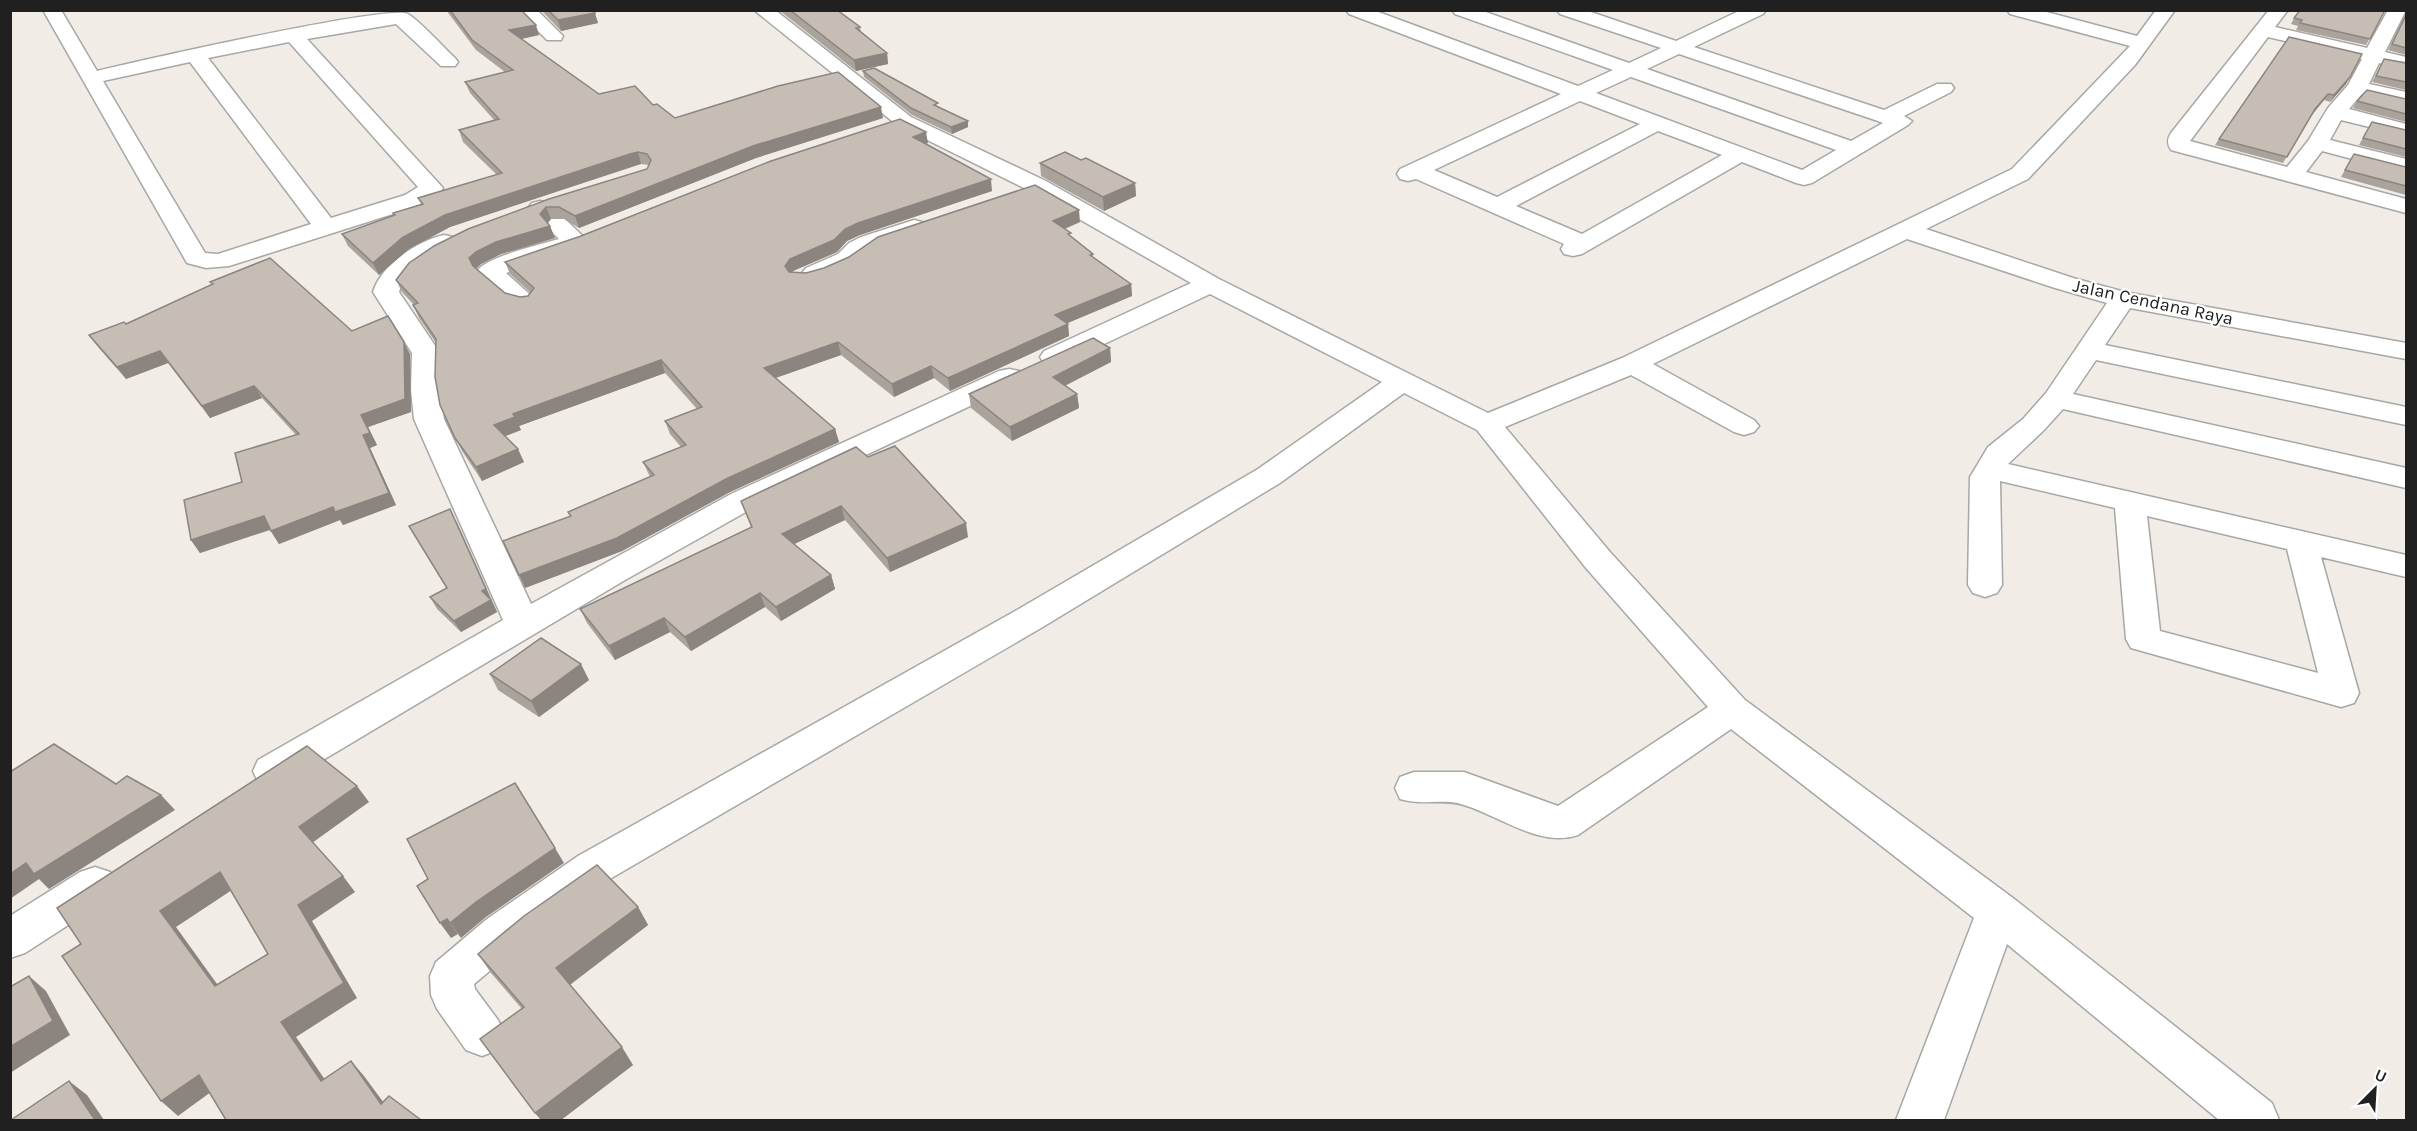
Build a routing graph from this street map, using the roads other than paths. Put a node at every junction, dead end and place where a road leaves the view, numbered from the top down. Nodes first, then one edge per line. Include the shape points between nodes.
1 (52, 10) edge
2 (526, 10) edge
3 (763, 10) edge
4 (1355, 10) edge
5 (1566, 10) edge
6 (1757, 10) edge
7 (2016, 10) edge
8 (2166, 10) edge
9 (2278, 10) edge
10 (2397, 10) edge
11 (1450, 13) edge
12 (1405, 29) junction
13 (2262, 30) junction
14 (2397, 34) edge
15 (294, 36) junction
16 (554, 36) dead end
17 (2141, 44) junction
18 (1678, 48) junction
19 (195, 55) junction
20 (2374, 56) junction
21 (448, 62) dead end
22 (2406, 63) edge
23 (1630, 70) junction
24 (91, 78) junction
25 (2357, 87) junction
26 (1944, 88) dead end
27 (1579, 94) junction
28 (2406, 98) edge
29 (2335, 112) junction
30 (1885, 117) junction
31 (1657, 123) junction
32 (2406, 130) edge
33 (2317, 143) junction
34 (1853, 149) junction
35 (1740, 154) junction
36 (2406, 166) edge
37 (2292, 175) junction
38 (1038, 186) junction
39 (1005, 197) edge
40 (570, 198) edge
41 (1498, 206) junction
42 (2406, 206) edge
43 (938, 219) edge
44 (326, 228) junction
45 (1905, 230) junction
46 (468, 231) edge
47 (802, 278) edge
48 (1210, 284) junction
49 (2123, 298) junction
50 (524, 301) edge
51 (2088, 350) junction
52 (2406, 351) edge
53 (1632, 364) junction
54 (1402, 381) junction
55 (2056, 399) junction
56 (2406, 416) edge
57 (1488, 424) junction
58 (1744, 426) dead end
59 (1990, 469) junction
60 (2406, 478) edge
61 (2130, 502) junction
62 (2301, 542) junction
63 (2406, 566) edge
64 (1985, 585) dead end
65 (523, 625) junction
66 (1732, 711) junction
67 (1414, 788) dead end
68 (243, 790) edge
69 (122, 868) edge
70 (1998, 911) junction
71 (10, 939) edge
72 (482, 1035) edge
73 (1920, 1120) edge
74 (2256, 1120) edge

1 - 24 street
2 - 16 street
3 - 38 street via 893,125
4 - 12 street
5 - 18 street
6 - 18 street
7 - 17 street
8 - 17 street
9 - 13 street
10 - 14 street
11 - 12 street
11 - 23 street
12 - 27 street
13 - 20 street
13 - 37 street via 2178,142 2185,148
14 - 20 street
15 - 19 street
15 - 21 street via 401,18
15 - 44 street via 432,188 413,200
17 - 45 street via 2020,174
18 - 23 street
18 - 30 street
19 - 24 street
19 - 44 street
20 - 22 street
20 - 25 street
23 - 27 street
23 - 34 street
24 - 44 street via 196,258 220,261
25 - 28 street
25 - 29 street
26 - 30 street
27 - 31 street
27 - 41 street via 1413,172
29 - 32 street
29 - 33 street
30 - 34 street via 1901,121
31 - 35 street
31 - 41 street
33 - 36 street
33 - 37 street
34 - 35 street via 1804,178
35 - 41 street via 1578,246
37 - 42 street
38 - 39 street
38 - 48 street
40 - 50 street via 528,212 586,236 489,272
43 - 47 street via 870,242 847,259
45 - 49 street, Jalan Cendana Raya via 2064,283
45 - 53 street
46 - 65 street via 419,256 391,279 386,292 426,353 429,419
48 - 54 street
48 - 65 street via 742,501
49 - 51 street
49 - 52 street, Jalan Cendana Raya
51 - 55 street
51 - 56 street
53 - 57 street
53 - 58 street
54 - 57 street
54 - 72 street via 1259,482 574,881 478,951 452,976 453,995
55 - 59 street via 1999,454
55 - 60 street
57 - 66 street via 1598,560
59 - 61 street
59 - 64 street via 1985,477
61 - 62 street
61 - 62 street via 2143,639 2341,693
62 - 63 street
65 - 68 street via 303,751
66 - 67 street via 1564,823 1551,822 1464,788
66 - 70 street
69 - 71 street
70 - 73 street
70 - 74 street

